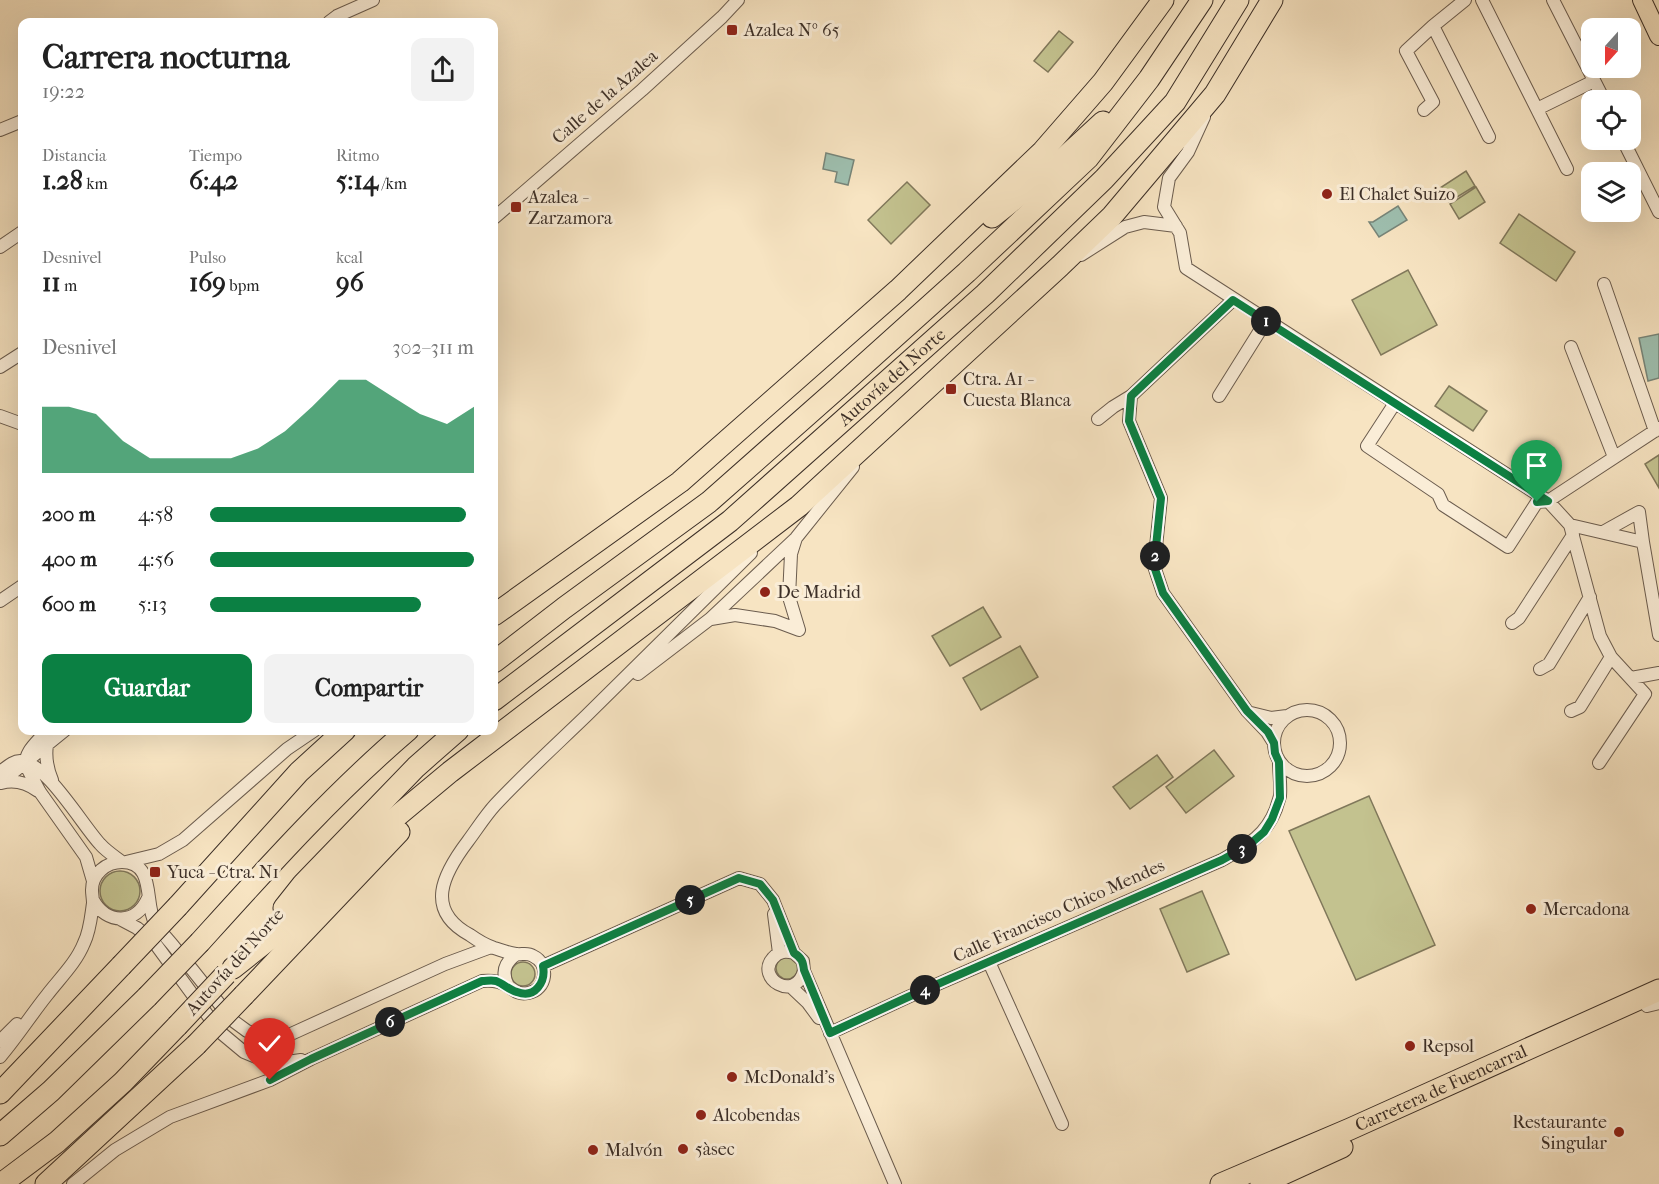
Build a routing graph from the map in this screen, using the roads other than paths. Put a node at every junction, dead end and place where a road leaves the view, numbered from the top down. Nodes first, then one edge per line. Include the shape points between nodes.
1 (373, 0) edge
2 (738, 0) edge
3 (1163, 0) edge
4 (1202, 0) edge
5 (1238, 0) edge
6 (1272, 0) edge
7 (1465, 0) edge
8 (1482, 0) edge
9 (1553, 0) edge
10 (1642, 0) edge
11 (336, 18) edge
12 (1433, 26) junction
13 (1659, 36) edge
14 (1149, 79) junction
15 (1594, 81) junction
16 (1599, 90) edge
17 (1215, 94) junction
18 (1175, 102) junction
19 (1537, 109) junction
20 (1424, 110) dead end
21 (18, 123) edge
22 (0, 130) edge
23 (1489, 137) dead end
24 (1628, 150) edge
25 (1567, 169) dead end
26 (1659, 212) edge
27 (498, 215) edge
28 (1176, 226) junction
29 (18, 235) edge
30 (0, 247) edge
31 (1060, 266) junction
32 (1604, 284) dead end
33 (898, 290) junction
34 (1233, 300) junction
35 (1266, 321) junction
36 (1570, 347) dead end
37 (18, 356) edge
38 (0, 367) edge
39 (1131, 396) junction
40 (1219, 396) dead end
41 (1395, 403) junction
42 (0, 416) edge
43 (1098, 419) dead end
44 (18, 423) edge
45 (1657, 429) edge
46 (880, 431) junction
47 (1614, 457) junction
48 (836, 472) junction
49 (1548, 501) junction
50 (799, 506) junction
51 (1572, 530) junction
52 (1603, 532) junction
53 (796, 538) junction
54 (1643, 542) junction
55 (18, 589) edge
56 (1590, 597) junction
57 (0, 601) edge
58 (498, 612) edge
59 (710, 619) junction
60 (1512, 623) dead end
61 (1659, 635) edge
62 (1611, 657) junction
63 (498, 659) edge
64 (1540, 669) dead end
65 (1659, 673) edge
66 (1631, 678) junction
67 (498, 697) edge
68 (598, 704) junction
69 (1247, 711) junction
70 (1571, 711) dead end
71 (1287, 716) junction
72 (523, 717) junction
73 (308, 735) edge
74 (340, 735) edge
75 (402, 735) edge
76 (452, 735) edge
77 (46, 737) edge
78 (1274, 743) junction
79 (25, 762) junction
80 (1279, 762) junction
81 (1599, 763) dead end
82 (0, 770) edge
83 (1304, 776) junction
84 (0, 783) edge
85 (53, 784) junction
86 (40, 792) junction
87 (1280, 798) junction
88 (124, 862) junction
89 (93, 880) junction
90 (148, 898) junction
91 (93, 900) junction
92 (773, 900) junction
93 (120, 919) junction
94 (491, 947) junction
95 (779, 953) junction
96 (794, 953) junction
97 (518, 954) junction
98 (989, 962) junction
99 (543, 966) junction
100 (804, 970) junction
101 (230, 971) junction
102 (508, 986) junction
103 (790, 986) junction
104 (48, 993) junction
105 (1656, 1000) edge
106 (63, 1027) junction
107 (830, 1033) junction
108 (0, 1041) edge
109 (0, 1057) edge
110 (311, 1059) junction
111 (0, 1078) edge
112 (0, 1093) edge
113 (1062, 1124) dead end
114 (0, 1135) edge
115 (877, 1139) junction
116 (1, 1184) edge
117 (46, 1184) edge
118 (73, 1184) edge
119 (895, 1184) edge
120 (904, 1184) edge
121 (1221, 1184) edge
122 (1261, 1184) edge

1 - 11 street
2 - 27 street, Calle de la Azalea via 642,90
3 - 33 highway via 1103,82 1043,151
4 - 14 highway, Autovía del Norte
5 - 18 highway, Autovía del Norte
6 - 17 highway
7 - 12 street
8 - 19 street
9 - 15 street
10 - 13 main road
12 - 20 street via 1406,51 1433,102
12 - 23 street
14 - 33 highway via 1052,169
14 - 63 highway, Autovía del Norte via 1088,158 847,381 708,502
15 - 16 street
15 - 19 street
17 - 28 street via 1188,152 1169,178 1164,207
17 - 31 highway via 1112,216
18 - 48 highway via 1166,127 1060,253 855,447
18 - 67 highway, Autovía del Norte via 1104,179 985,294 730,522
19 - 25 street
21 - 22 street
24 - 26 street
28 - 31 street via 1144,222 1125,227
28 - 34 street via 1186,268
29 - 30 street
31 - 46 highway
32 - 45 street
33 - 58 highway via 680,482
34 - 35 street
34 - 39 street
35 - 40 street
35 - 41 street
36 - 47 street
37 - 38 street
39 - 43 street
39 - 69 street via 1129,421 1161,498 1154,566 1163,593
41 - 49 street
41 - 49 street via 1367,446 1438,494 1443,505 1508,547 1537,502
42 - 44 street
45 - 47 street
46 - 48 highway
46 - 53 street
47 - 49 street
48 - 50 highway
49 - 51 street
50 - 68 street
50 - 72 highway
51 - 52 street
51 - 56 street
51 - 60 street via 1519,618
52 - 54 street
52 - 54 street via 1639,512
53 - 59 street
53 - 59 street via 791,554 789,597 799,630 775,621 735,615
54 - 61 street
55 - 57 street
56 - 62 street via 1600,636
56 - 64 street via 1549,664
59 - 68 street
62 - 66 street
62 - 70 street via 1580,707
65 - 66 street
66 - 81 street via 1644,694
68 - 94 street via 495,806 448,871 441,904 456,927
69 - 71 street via 1262,717
69 - 78 street
71 - 78 street via 1275,733
71 - 83 street via 1308,710 1319,712 1329,718 1340,738 1340,749 1328,769
72 - 101 highway via 390,822 272,937
72 - 117 highway, bridge via 401,830 196,1045
73 - 88 street via 183,840 159,854
74 - 106 highway, bridge via 299,772
75 - 114 highway, bridge via 301,832 147,997
76 - 101 highway, Autovía del Norte via 416,767 303,884
77 - 79 street via 28,752
77 - 82 street via 11,758
77 - 85 street
78 - 80 street
79 - 82 street via 15,762
79 - 84 street
79 - 85 street via 36,766
79 - 86 street
80 - 83 street via 1287,770
80 - 87 street, Calle Francisco Chico Mendes
83 - 87 street, Calle Francisco Chico Mendes
84 - 86 street via 19,782
85 - 88 street via 101,846
86 - 89 street via 86,857
87 - 98 street, Calle Francisco Chico Mendes via 1264,832 1249,845
88 - 89 street via 104,866
88 - 90 street via 138,868 147,878
89 - 91 street
90 - 93 street via 140,911
90 - 94 street via 155,923 232,1020 247,1031 267,1037 291,1034
91 - 93 street via 104,914
91 - 104 street via 84,944
92 - 95 street
92 - 96 street
92 - 99 street via 760,884 739,878
93 - 110 street via 154,942 219,1032 244,1052 273,1064
94 - 97 street
95 - 96 street
95 - 103 street via 770,962 769,971 774,982
96 - 100 street via 800,956
97 - 99 street via 533,955
97 - 102 street via 506,964 504,979
98 - 107 street, Calle Francisco Chico Mendes
98 - 113 street
99 - 102 street via 543,981 532,992 519,993
100 - 103 street via 799,981
100 - 107 street
101 - 116 highway, Autovía del Norte, bridge via 123,1082 57,1142
102 - 110 street via 493,980 482,981
103 - 107 street
104 - 108 street
104 - 109 street
105 - 121 highway, Carretera de Fuencarral
105 - 122 highway, Carretera de Fuencarral via 1512,1071
106 - 111 highway
106 - 112 highway
107 - 115 street
110 - 118 street via 270,1080 170,1117 115,1150
115 - 119 street
115 - 120 street

